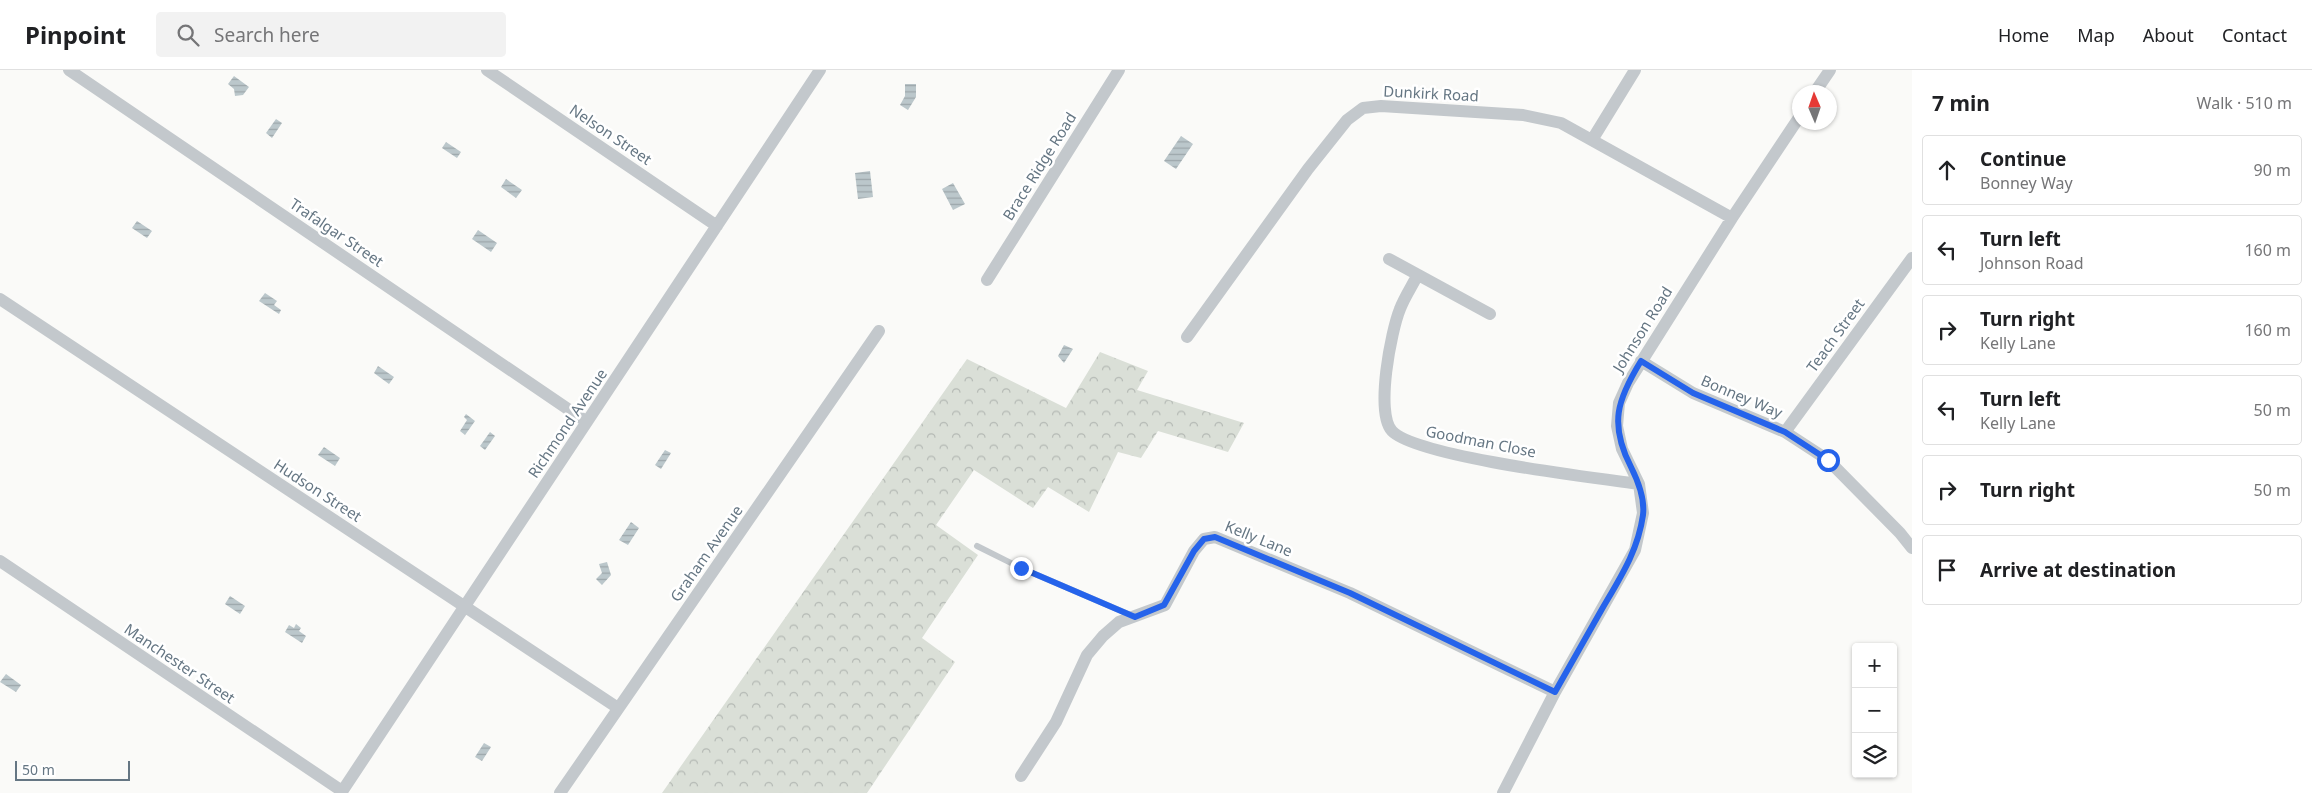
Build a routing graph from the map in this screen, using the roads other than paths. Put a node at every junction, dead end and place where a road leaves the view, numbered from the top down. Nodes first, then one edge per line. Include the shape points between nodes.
1 (68, 70) edge
2 (487, 70) edge
3 (820, 70) edge
4 (1119, 70) edge
5 (1635, 70) edge
6 (1830, 70) edge
7 (1820, 85) edge
8 (1792, 128) edge
9 (1592, 140) junction
10 (1732, 218) junction
11 (717, 226) junction
12 (1912, 258) edge
13 (1389, 259) dead end
14 (1418, 276) junction
15 (987, 280) dead end
16 (0, 299) edge
17 (1490, 314) dead end
18 (879, 331) dead end
19 (1186, 337) dead end
20 (1641, 361) junction
21 (587, 422) junction
22 (1785, 432) junction
23 (1639, 484) junction
24 (977, 546) dead end
25 (1912, 548) edge
26 (0, 561) edge
27 (465, 606) junction
28 (1135, 617) junction
29 (1555, 692) junction
30 (618, 708) junction
31 (1021, 776) dead end
32 (341, 792) edge
33 (560, 793) edge
34 (1503, 793) edge

1 - 21 street, Trafalgar Street
2 - 11 street, Nelson Street
3 - 11 street, Richmond Avenue
4 - 15 street, Brace Ridge Road
5 - 9 street
6 - 7 street
8 - 10 street, Johnson Road
9 - 10 street, Dunkirk Road
9 - 19 street, Dunkirk Road via 1561,123 1523,115 1381,106 1363,108 1347,120 1308,169
10 - 20 street, Johnson Road
11 - 21 street, Richmond Avenue
12 - 22 street, Teach Street
13 - 14 street
14 - 17 street
14 - 23 street, Goodman Close via 1400,309 1390,350 1384,414 1392,431 1416,445 1434,449 1517,466
16 - 27 street, Hudson Street
18 - 30 street, Graham Avenue
20 - 22 street, Bonney Way via 1693,393
20 - 23 street, Johnson Road via 1619,403 1617,426 1622,450
21 - 27 street, Richmond Avenue
22 - 25 street, Bonney Way via 1828,460
23 - 29 street, Johnson Road via 1643,513 1635,550
24 - 28 lane
26 - 32 street, Manchester Street
27 - 30 street, Hudson Street
27 - 32 street, Richmond Avenue
28 - 29 street, Kelly Lane via 1164,605 1194,551 1204,539 1215,537 1350,593
28 - 31 street, Kelly Lane via 1119,622 1087,655 1056,722
29 - 34 street, Johnson Road
30 - 33 street, Graham Avenue

